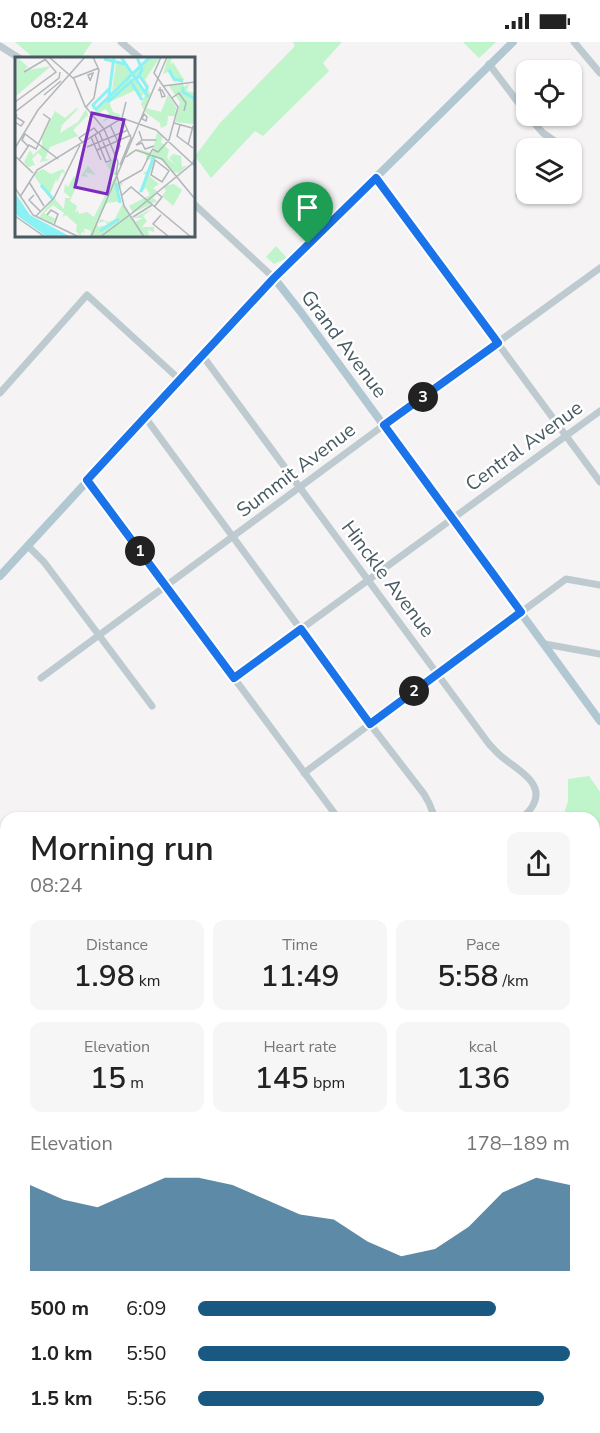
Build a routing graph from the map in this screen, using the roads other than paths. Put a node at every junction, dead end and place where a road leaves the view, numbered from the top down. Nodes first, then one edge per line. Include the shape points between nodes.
1 (121, 42) edge
2 (513, 42) edge
3 (574, 42) edge
4 (0, 46) edge
5 (17, 57) edge
6 (139, 57) edge
7 (489, 64) junction
8 (600, 73) edge
9 (516, 100) edge
10 (537, 126) edge
11 (550, 138) edge
12 (376, 178) junction
13 (195, 205) edge
14 (600, 268) edge
15 (274, 278) junction
16 (498, 343) junction
17 (202, 355) junction
18 (179, 380) junction
19 (0, 393) edge
20 (600, 411) edge
21 (145, 417) junction
22 (384, 425) junction
23 (566, 436) junction
24 (87, 480) junction
25 (600, 482) edge
26 (300, 488) junction
27 (453, 518) junction
28 (233, 537) junction
29 (28, 546) junction
30 (0, 576) edge
31 (369, 581) junction
32 (600, 585) edge
33 (166, 586) junction
34 (521, 612) junction
35 (301, 629) junction
36 (99, 635) junction
37 (545, 644) junction
38 (600, 654) edge
39 (438, 674) junction
40 (41, 678) dead end
41 (234, 678) junction
42 (152, 706) dead end
43 (600, 721) edge
44 (370, 724) junction
45 (304, 772) junction
46 (334, 812) edge
47 (433, 812) edge
48 (528, 812) edge

1 - 6 street
2 - 7 main road
3 - 8 street
4 - 5 street
7 - 9 street
7 - 12 main road
10 - 11 street
12 - 15 main road
12 - 16 street
13 - 15 street
14 - 16 street, Summit Avenue
15 - 17 main road
15 - 22 main road, Grand Avenue
16 - 22 street, Summit Avenue
16 - 23 street
17 - 18 main road
17 - 26 street, Hinckle Avenue
18 - 19 street via 87,295
18 - 21 main road
20 - 23 street, Central Avenue
21 - 24 main road
21 - 28 street
22 - 26 street, Summit Avenue
22 - 27 main road, Grand Avenue
23 - 25 street
23 - 27 street, Central Avenue
24 - 29 main road
24 - 33 street
26 - 28 street, Summit Avenue
26 - 31 street, Hinckle Avenue
27 - 31 street, Central Avenue
27 - 34 main road, Grand Avenue
28 - 33 street, Summit Avenue
28 - 35 street
29 - 30 main road
29 - 36 street
31 - 35 street, Central Avenue
31 - 39 street, Hinckle Avenue
32 - 34 street via 566,579
33 - 36 street, Summit Avenue
33 - 41 street
34 - 37 main road, Grand Avenue
34 - 39 street
35 - 41 street, Central Avenue
35 - 44 street
36 - 40 street, Summit Avenue
36 - 42 street
37 - 38 street
37 - 43 main road, Grand Avenue
39 - 44 street
39 - 48 street, Hinckle Avenue via 492,748 532,782 536,798
41 - 45 street
44 - 45 street
44 - 47 street via 424,794
45 - 46 street

